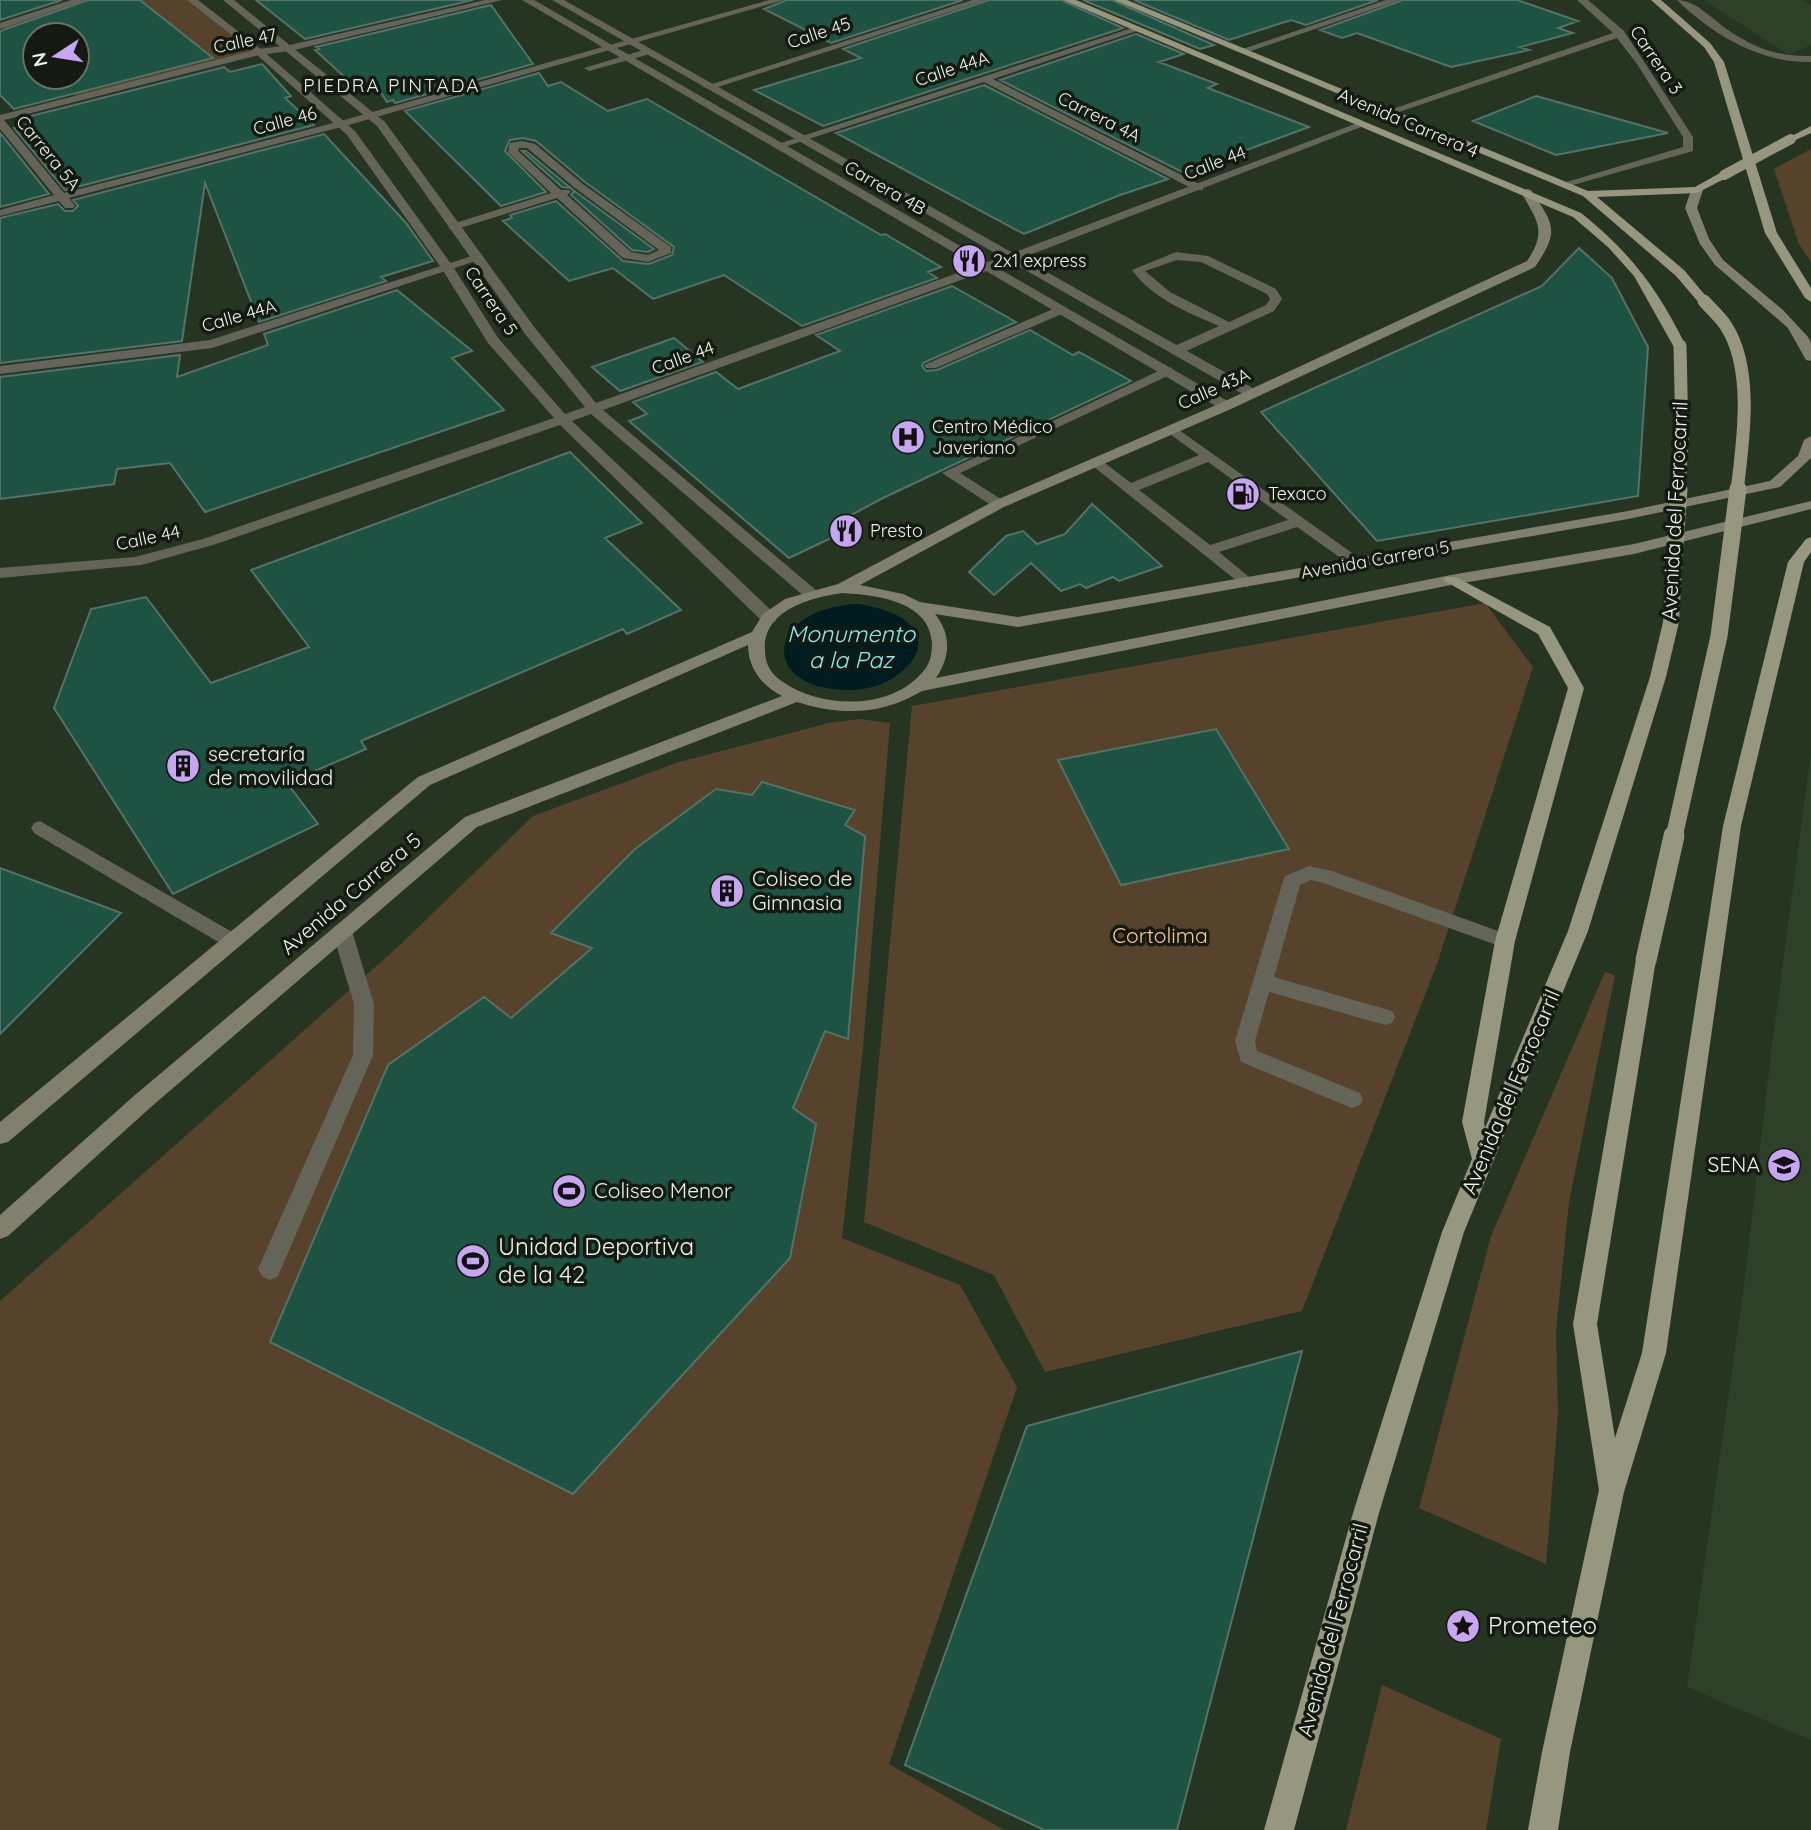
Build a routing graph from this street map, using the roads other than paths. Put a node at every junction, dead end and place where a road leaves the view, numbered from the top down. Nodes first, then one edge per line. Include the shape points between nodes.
1 (80, 0) edge
2 (192, 0) edge
3 (228, 0) edge
4 (497, 0) edge
5 (527, 0) edge
6 (557, 0) edge
7 (779, 0) edge
8 (981, 0) edge
9 (1068, 0) edge
10 (1119, 0) edge
11 (1395, 0) edge
12 (1582, 0) edge
13 (1656, 0) edge
14 (1682, 0) edge
15 (0, 26) edge
16 (1138, 29) junction
17 (1621, 33) junction
18 (630, 43) junction
19 (290, 48) junction
20 (609, 49) junction
21 (1242, 51) junction
22 (259, 52) junction
23 (647, 52) junction
24 (626, 58) junction
25 (1811, 59) edge
26 (574, 72) dead end
27 (982, 78) junction
28 (708, 87) junction
29 (446, 107) dead end
30 (1389, 112) junction
31 (0, 120) edge
32 (377, 120) junction
33 (1364, 124) junction
34 (346, 129) junction
35 (1811, 129) edge
36 (798, 138) junction
37 (777, 146) junction
38 (1566, 184) junction
39 (579, 186) junction
40 (1199, 188) junction
41 (1697, 190) junction
42 (1527, 192) junction
43 (1587, 194) junction
44 (557, 195) junction
45 (65, 202) junction
46 (0, 213) edge
47 (0, 226) edge
48 (453, 227) junction
49 (1014, 257) junction
50 (479, 258) junction
51 (986, 267) junction
52 (448, 268) junction
53 (1811, 298) edge
54 (1704, 301) joint
55 (1060, 310) junction
56 (1228, 326) junction
57 (1680, 346) joint
58 (1177, 350) junction
59 (1811, 357) edge
60 (931, 365) dead end
61 (0, 370) edge
62 (1167, 371) junction
63 (1253, 394) junction
64 (1226, 406) junction
65 (593, 409) junction
66 (563, 420) junction
67 (1172, 429) junction
68 (1811, 440) edge
69 (1209, 456) junction
70 (1096, 463) junction
71 (1129, 489) junction
72 (999, 504) junction
73 (1811, 505) edge
74 (1299, 521) junction
75 (1811, 542) edge
76 (1207, 551) junction
77 (1803, 559) edge
78 (1357, 563) junction
79 (0, 573) edge
80 (1451, 580) junction
81 (1247, 582) junction
82 (842, 588) junction
83 (811, 594) junction
84 (916, 607) junction
85 (769, 618) junction
86 (758, 635) junction
87 (916, 687) junction
88 (795, 697) junction
89 (40, 828) dead end
90 (342, 931) junction
91 (1578, 931) joint
92 (1505, 941) junction
93 (232, 942) junction
94 (1646, 960) joint
95 (1262, 982) junction
96 (1385, 1017) dead end
97 (1352, 1098) dead end
98 (0, 1135) edge
99 (1483, 1159) junction
100 (0, 1229) edge
101 (270, 1269) dead end
102 (1611, 1492) junction
103 (1279, 1830) edge
104 (1543, 1830) edge

1 - 15 street
2 - 22 street, Carrera 5
3 - 19 street, Carrera 5
4 - 19 street, Calle 47
5 - 20 street, Carrera 4B
6 - 18 street, Carrera 4B
7 - 18 street, Calle 46
8 - 28 street, Calle 45
9 - 16 main road, Avenida Carrera 4
10 - 21 main road, Avenida Carrera 4
11 - 21 street
12 - 17 street, Carrera 3
13 - 53 main road via 1707,46 1718,62 1771,233
14 - 25 street via 1763,55
16 - 27 street, Calle 44A
16 - 33 main road, Avenida Carrera 4
17 - 30 street
17 - 38 street, Carrera 3 via 1688,137 1689,149
18 - 20 street, Calle 46
18 - 23 street, Carrera 4B
19 - 22 street, Calle 47
19 - 32 street, Carrera 5
20 - 24 street, Carrera 4B
20 - 32 street, Calle 46
21 - 30 main road, Avenida Carrera 4
22 - 31 street, Calle 47
22 - 34 street, Carrera 5
23 - 24 street
23 - 28 street, Carrera 4B
24 - 26 street
24 - 37 street, Carrera 4B
27 - 36 street, Calle 44A
27 - 40 street, Carrera 4A
28 - 36 street, Carrera 4B
29 - 32 street, Calle 46
30 - 38 main road, Avenida Carrera 4
31 - 45 street, Carrera 5A
32 - 34 street, Calle 46
32 - 48 street, Carrera 5
33 - 40 street, Calle 44
33 - 42 main road, Avenida Carrera 4
34 - 45 street, Calle 46
34 - 52 street, Carrera 5
35 - 41 main road, bridge
36 - 37 street, Calle 44A
36 - 49 street, Carrera 4B
37 - 51 street, Carrera 4B
38 - 43 main road, Avenida Carrera 4
39 - 44 street
39 - 44 street via 531,146 514,145 513,152
39 - 44 street via 667,250 638,260 627,255
40 - 49 street, Calle 44
41 - 43 main road, Avenida Carrera 4
41 - 59 main road via 1691,208 1708,249 1777,312
42 - 57 main road, Avenida Carrera 4 via 1577,215 1615,244 1661,305
42 - 63 main road, Calle 43A via 1545,223 1545,243 1531,264
43 - 54 main road, Avenida Carrera 4 via 1672,266
44 - 48 street
45 - 46 street, Calle 46
45 - 47 street, Calle 46
48 - 50 street, Carrera 5
49 - 51 street, Calle 44
49 - 58 street, Carrera 4B
50 - 52 street, Calle 44A
50 - 65 street, Carrera 5
51 - 55 street, Carrera 4B
51 - 65 street, Calle 44
52 - 61 street, Calle 44A via 212,345
52 - 66 street, Carrera 5 via 493,340
54 - 94 main road, bridge via 1726,326 1737,353 1744,397 1743,446 1719,636
55 - 60 street
55 - 62 street, Carrera 4B
56 - 56 street via 1270,308 1276,299 1272,292 1203,259 1176,256 1138,270 1142,280 1156,289
56 - 58 street
57 - 91 main road, Avenida del Ferrocarril, bridge via 1682,437 1671,622
58 - 63 street, Carrera 4B
62 - 64 street, Carrera 4B
62 - 72 street via 949,473
63 - 64 main road, Calle 43A
64 - 67 main road, Calle 43A
65 - 66 street, Calle 44
65 - 83 street, Carrera 5
66 - 79 street, Calle 44 via 208,542 136,562
66 - 85 street, Carrera 5
67 - 69 street
67 - 70 main road, Calle 43A
68 - 78 main road, Avenida Carrera 5 via 1804,457 1775,484
69 - 71 street
69 - 74 street
70 - 71 street
70 - 72 main road, Calle 43A
71 - 76 street
72 - 82 main road, Calle 43A
73 - 80 main road, Avenida Carrera 5 via 1633,549
74 - 76 street
74 - 78 street
75 - 77 main road
76 - 81 street
77 - 102 main road via 1732,826 1654,1353
78 - 81 main road, Avenida Carrera 5
80 - 87 main road, Avenida Carrera 5
80 - 92 main road via 1544,631 1576,688
81 - 84 main road, Avenida Carrera 5 via 1017,622
82 - 83 main road
82 - 84 main road via 870,589
83 - 85 main road via 787,603
84 - 87 main road via 936,627 940,642 939,658
85 - 86 main road
86 - 88 main road via 755,651 760,668 774,685
86 - 93 main road, Avenida Carrera 5 via 424,781
87 - 88 main road via 890,700 859,707 826,706
88 - 90 main road, Avenida Carrera 5 via 471,822
89 - 93 street
90 - 100 main road, Avenida Carrera 5
90 - 101 street via 364,1004 363,1055
91 - 99 main road, Avenida del Ferrocarril
92 - 95 street via 1309,873 1292,881
92 - 99 main road via 1472,1122
93 - 98 main road, Avenida Carrera 5
94 - 102 main road via 1585,1324
95 - 96 street
95 - 97 street via 1245,1041 1248,1056
99 - 103 main road, Avenida del Ferrocarril via 1453,1232 1366,1513
102 - 104 main road

